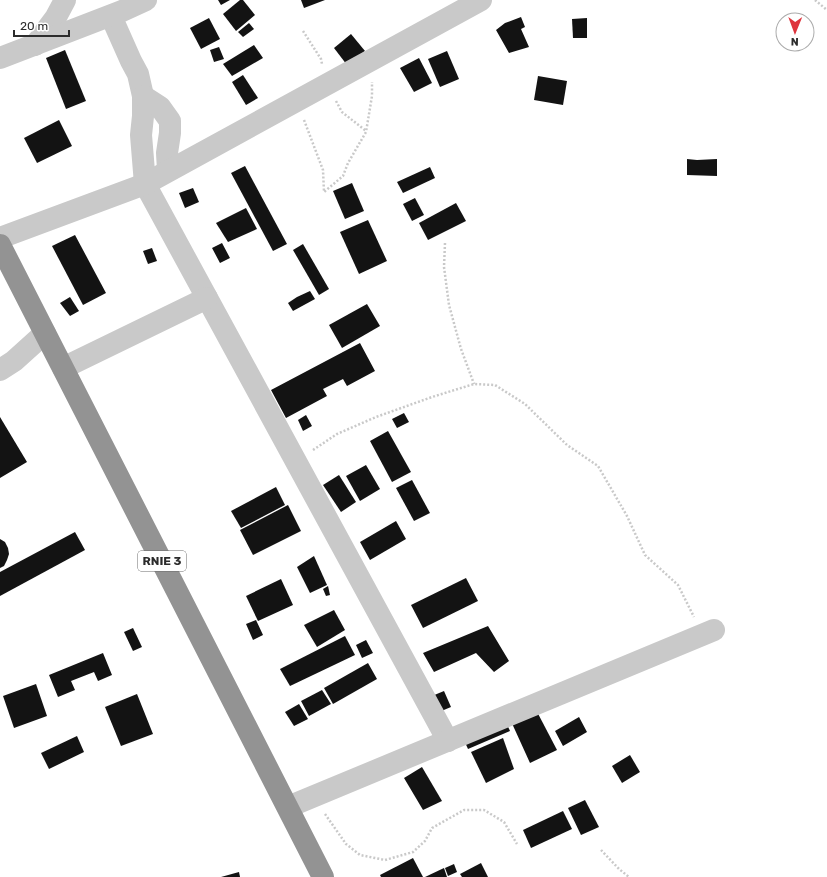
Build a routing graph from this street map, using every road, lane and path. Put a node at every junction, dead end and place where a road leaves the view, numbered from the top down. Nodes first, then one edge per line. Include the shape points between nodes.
1 (65, 0) edge
2 (146, 0) edge
3 (481, 0) edge
4 (815, 0) edge
5 (117, 9) edge
6 (827, 10) edge
7 (35, 45) junction
8 (0, 58) edge
9 (372, 59) junction
10 (143, 96) junction
11 (303, 116) dead end
12 (168, 171) junction
13 (145, 184) junction
14 (0, 238) edge
15 (445, 243) dead end
16 (0, 245) edge
17 (207, 298) junction
18 (45, 333) junction
19 (63, 368) junction
20 (0, 370) edge
21 (474, 384) junction
22 (296, 462) junction
23 (708, 632) joint
24 (448, 740) junction
25 (314, 796) junction
26 (288, 807) junction
27 (517, 844) dead end
28 (601, 850) dead end
29 (323, 877) edge
30 (629, 877) edge

1 - 7 street
2 - 5 street
3 - 9 street
4 - 6 path
5 - 7 street
5 - 10 street
7 - 8 street
9 - 11 path via 372,96 366,132 343,176 324,192 323,170
9 - 12 street
10 - 12 street via 160,107 170,121 166,153
10 - 13 street via 141,135
12 - 13 street
13 - 14 street
13 - 17 street
15 - 21 path via 444,267 449,305
16 - 18 highway, RNIE 3
17 - 19 street
17 - 22 street
18 - 19 highway, RNIE 3
18 - 20 street
19 - 26 highway, RNIE 3
21 - 22 path via 376,417 338,434
21 - 23 path via 495,385 525,404 567,445 598,466 628,516 645,555 678,585
22 - 24 street
23 - 24 street
24 - 25 street
25 - 26 street
25 - 27 path via 346,844 360,855 385,860 413,852 425,841 432,828 464,810 484,810 504,822
26 - 29 highway, RNIE 3
28 - 30 path

